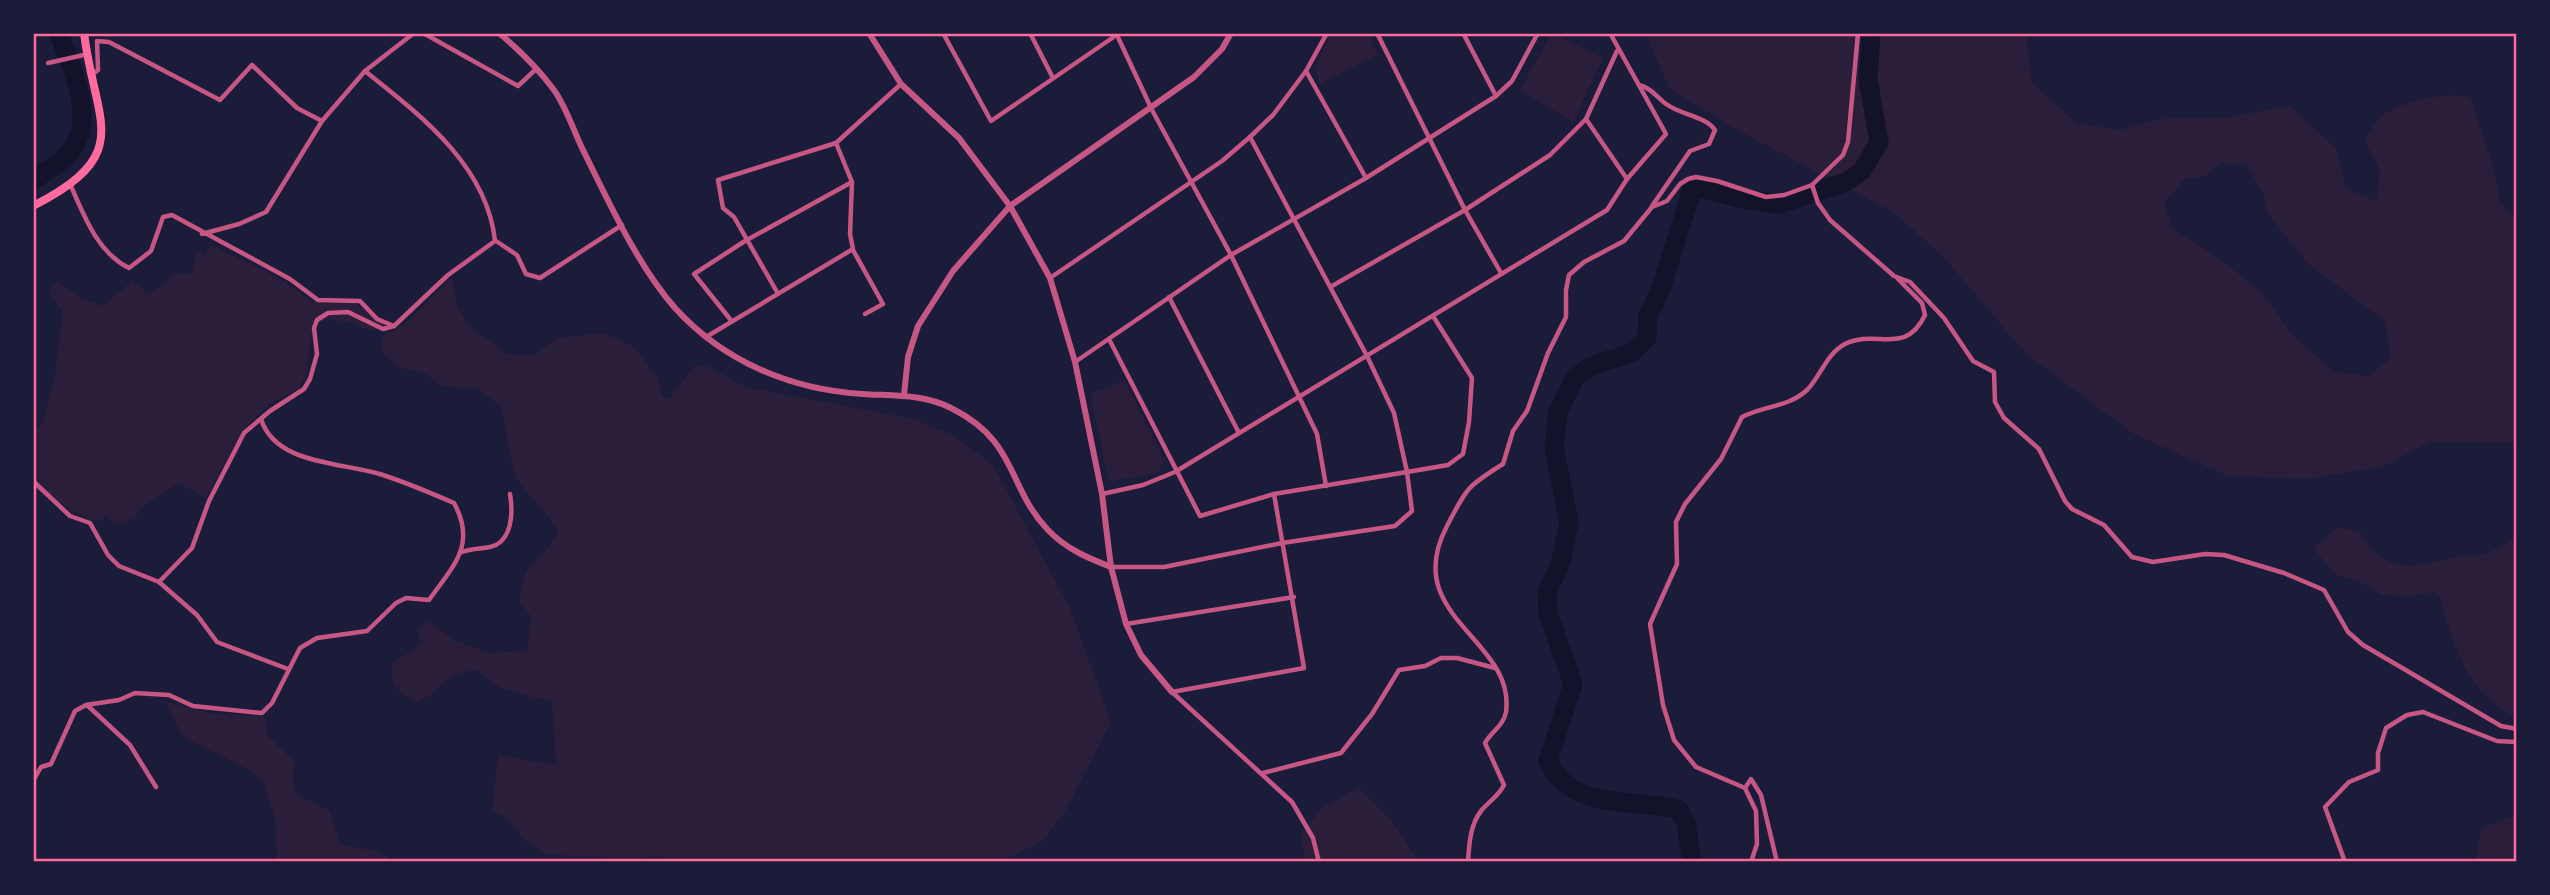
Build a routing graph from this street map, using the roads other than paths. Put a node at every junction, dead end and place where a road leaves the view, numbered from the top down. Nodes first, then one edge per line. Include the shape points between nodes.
1 (84, 33) edge
2 (415, 33) edge
3 (499, 33) edge
4 (869, 33) edge
5 (943, 33) edge
6 (1030, 33) edge
7 (1231, 33) edge
8 (1327, 33) edge
9 (1377, 33) edge
10 (1463, 33) edge
11 (1538, 33) edge
12 (1610, 33) edge
13 (1858, 33) edge
14 (1117, 34) edge
15 (1618, 50) junction
16 (88, 54) junction
17 (48, 63) dead end
18 (534, 70) junction
19 (365, 71) junction
20 (1306, 71) junction
21 (93, 74) junction
22 (1053, 78) junction
23 (901, 84) junction
24 (1639, 86) junction
25 (1496, 96) junction
26 (1152, 110) junction
27 (1586, 119) junction
28 (322, 121) junction
29 (1250, 137) junction
30 (1429, 138) junction
31 (836, 143) junction
32 (1366, 178) junction
33 (1627, 178) junction
34 (1191, 181) junction
35 (852, 182) junction
36 (71, 186) junction
37 (1812, 188) junction
38 (33, 206) edge
39 (1010, 206) junction
40 (1651, 207) junction
41 (1465, 210) junction
42 (1297, 220) junction
43 (622, 224) junction
44 (202, 234) junction
45 (495, 241) junction
46 (745, 241) junction
47 (853, 249) junction
48 (1231, 255) junction
49 (1501, 273) junction
50 (1894, 276) junction
51 (1050, 278) junction
52 (1332, 286) junction
53 (777, 292) junction
54 (1169, 297) junction
55 (865, 314) dead end
56 (1433, 316) junction
57 (730, 319) junction
58 (394, 326) junction
59 (706, 337) junction
60 (1110, 341) junction
61 (1367, 356) junction
62 (1075, 362) junction
63 (1298, 394) junction
64 (904, 395) junction
65 (261, 419) junction
66 (1239, 433) junction
67 (1175, 471) junction
68 (1407, 472) junction
69 (34, 484) edge
70 (1326, 486) junction
71 (510, 494) dead end
72 (1102, 494) junction
73 (1274, 494) junction
74 (1282, 543) junction
75 (462, 552) junction
76 (1111, 567) junction
77 (159, 582) junction
78 (1294, 597) junction
79 (1126, 624) junction
80 (1495, 668) junction
81 (288, 669) junction
82 (1172, 692) junction
83 (86, 705) junction
84 (2517, 729) edge
85 (2517, 742) edge
86 (1263, 773) junction
87 (33, 781) edge
88 (156, 787) dead end
89 (1745, 788) junction
90 (1319, 862) edge
91 (1468, 862) edge
92 (1751, 862) edge
93 (1777, 862) edge
94 (2345, 862) edge

1 - 16 highway
2 - 18 street via 423,33 518,86
2 - 19 street
3 - 18 street
4 - 23 street
5 - 22 street via 991,121
6 - 22 street
7 - 26 street via 1194,77
8 - 20 street
9 - 30 street
10 - 25 street
11 - 25 street via 1513,80
12 - 15 street
13 - 37 street via 1848,142 1843,155
14 - 22 street
14 - 26 street
15 - 24 street
15 - 27 street
16 - 17 street
16 - 21 highway
18 - 43 street via 555,91
19 - 28 street
19 - 45 street via 454,149 493,220
20 - 29 street
20 - 32 street
21 - 28 street via 98,70 97,41 109,43 220,100 252,65 297,108
21 - 36 highway via 104,124 101,145 87,171
23 - 31 street
23 - 39 street via 959,138
24 - 33 street via 1666,134
24 - 40 street via 1715,130 1709,144 1690,151
25 - 30 street
26 - 34 street
26 - 39 street
27 - 33 street
27 - 41 street via 1550,155
28 - 44 street via 266,212
29 - 34 street
29 - 42 street
30 - 32 street
30 - 41 street
31 - 35 street
31 - 46 street via 718,180 723,208 734,217
32 - 42 street
33 - 49 street via 1607,210
34 - 48 street
34 - 51 street
35 - 46 street
35 - 47 street
36 - 38 highway
36 - 44 street via 105,251 129,268 151,251 163,217 172,215
37 - 40 street via 1766,197 1696,177 1680,184 1667,201
37 - 50 street via 1830,220
39 - 51 street
39 - 64 street via 953,271 918,326 908,357
40 - 80 street via 1624,242 1569,275 1566,317 1527,411 1513,431 1503,464 1468,485 1438,543 1437,575 1445,605
41 - 49 street
41 - 52 street
42 - 48 street
42 - 52 street
43 - 45 street via 540,278 526,274 517,255
43 - 59 street via 673,306
44 - 58 street via 290,279 318,300 360,301 377,319
45 - 58 street via 448,275
46 - 53 street
46 - 57 street via 694,274
47 - 53 street
47 - 55 street via 883,304
48 - 54 street
48 - 63 street
49 - 56 street
50 - 84 street via 1910,282 1944,318 1973,361 1994,372 1995,402 2004,418 2039,449 2072,509 2104,526 2132,557 2153,562 2224,555 2324,590 2348,632 2363,645 2501,726
50 - 89 street via 1922,303 1925,315 1919,329 1894,341 1859,339 1844,344 1796,398 1742,417 1721,459 1676,522 1677,564 1650,624 1663,705 1674,740 1686,757 1696,767
51 - 62 street
52 - 61 street
53 - 57 street
54 - 60 street
54 - 66 street
56 - 61 street
56 - 68 street via 1472,378 1469,422 1463,454 1448,465
57 - 59 street
58 - 65 street via 383,329 348,312 328,313 317,320 317,354 310,379 304,389
59 - 64 street via 745,362 794,383 862,394
60 - 62 street
60 - 67 street
61 - 63 street
61 - 68 street via 1394,413
62 - 72 street
63 - 66 street
63 - 70 street via 1317,434
64 - 76 street via 933,400 988,433 1002,449 1046,528 1072,550
65 - 75 street via 267,434 295,453 380,474 454,503 463,519
65 - 77 street via 244,433 209,501 192,548
66 - 67 street
67 - 72 street via 1143,485
67 - 73 street via 1200,516
68 - 70 street
68 - 74 street via 1412,511 1395,526
69 - 77 street via 70,516 90,523 119,566
70 - 73 street
71 - 75 street via 513,510 500,542
72 - 76 street
73 - 74 street
74 - 76 street via 1164,567
74 - 78 street
75 - 81 street via 429,600 407,598 396,603 360,634 308,642
76 - 79 street
77 - 81 street via 197,615 217,642
78 - 79 street
78 - 82 street via 1304,668
79 - 82 street via 1141,654
80 - 86 street via 1441,658 1399,670 1341,753
80 - 91 street via 1506,712 1485,743 1504,785 1498,798 1481,811 1469,839
81 - 83 street via 262,713 193,706 152,692
82 - 86 street
83 - 87 street via 70,718 51,764 41,767
83 - 88 street via 130,745
85 - 94 street via 2497,741 2423,712 2407,715 2386,728 2378,770 2349,782 2325,807
86 - 90 street via 1304,820
89 - 92 street via 1756,811 1757,844
89 - 93 street via 1751,779 1762,794

